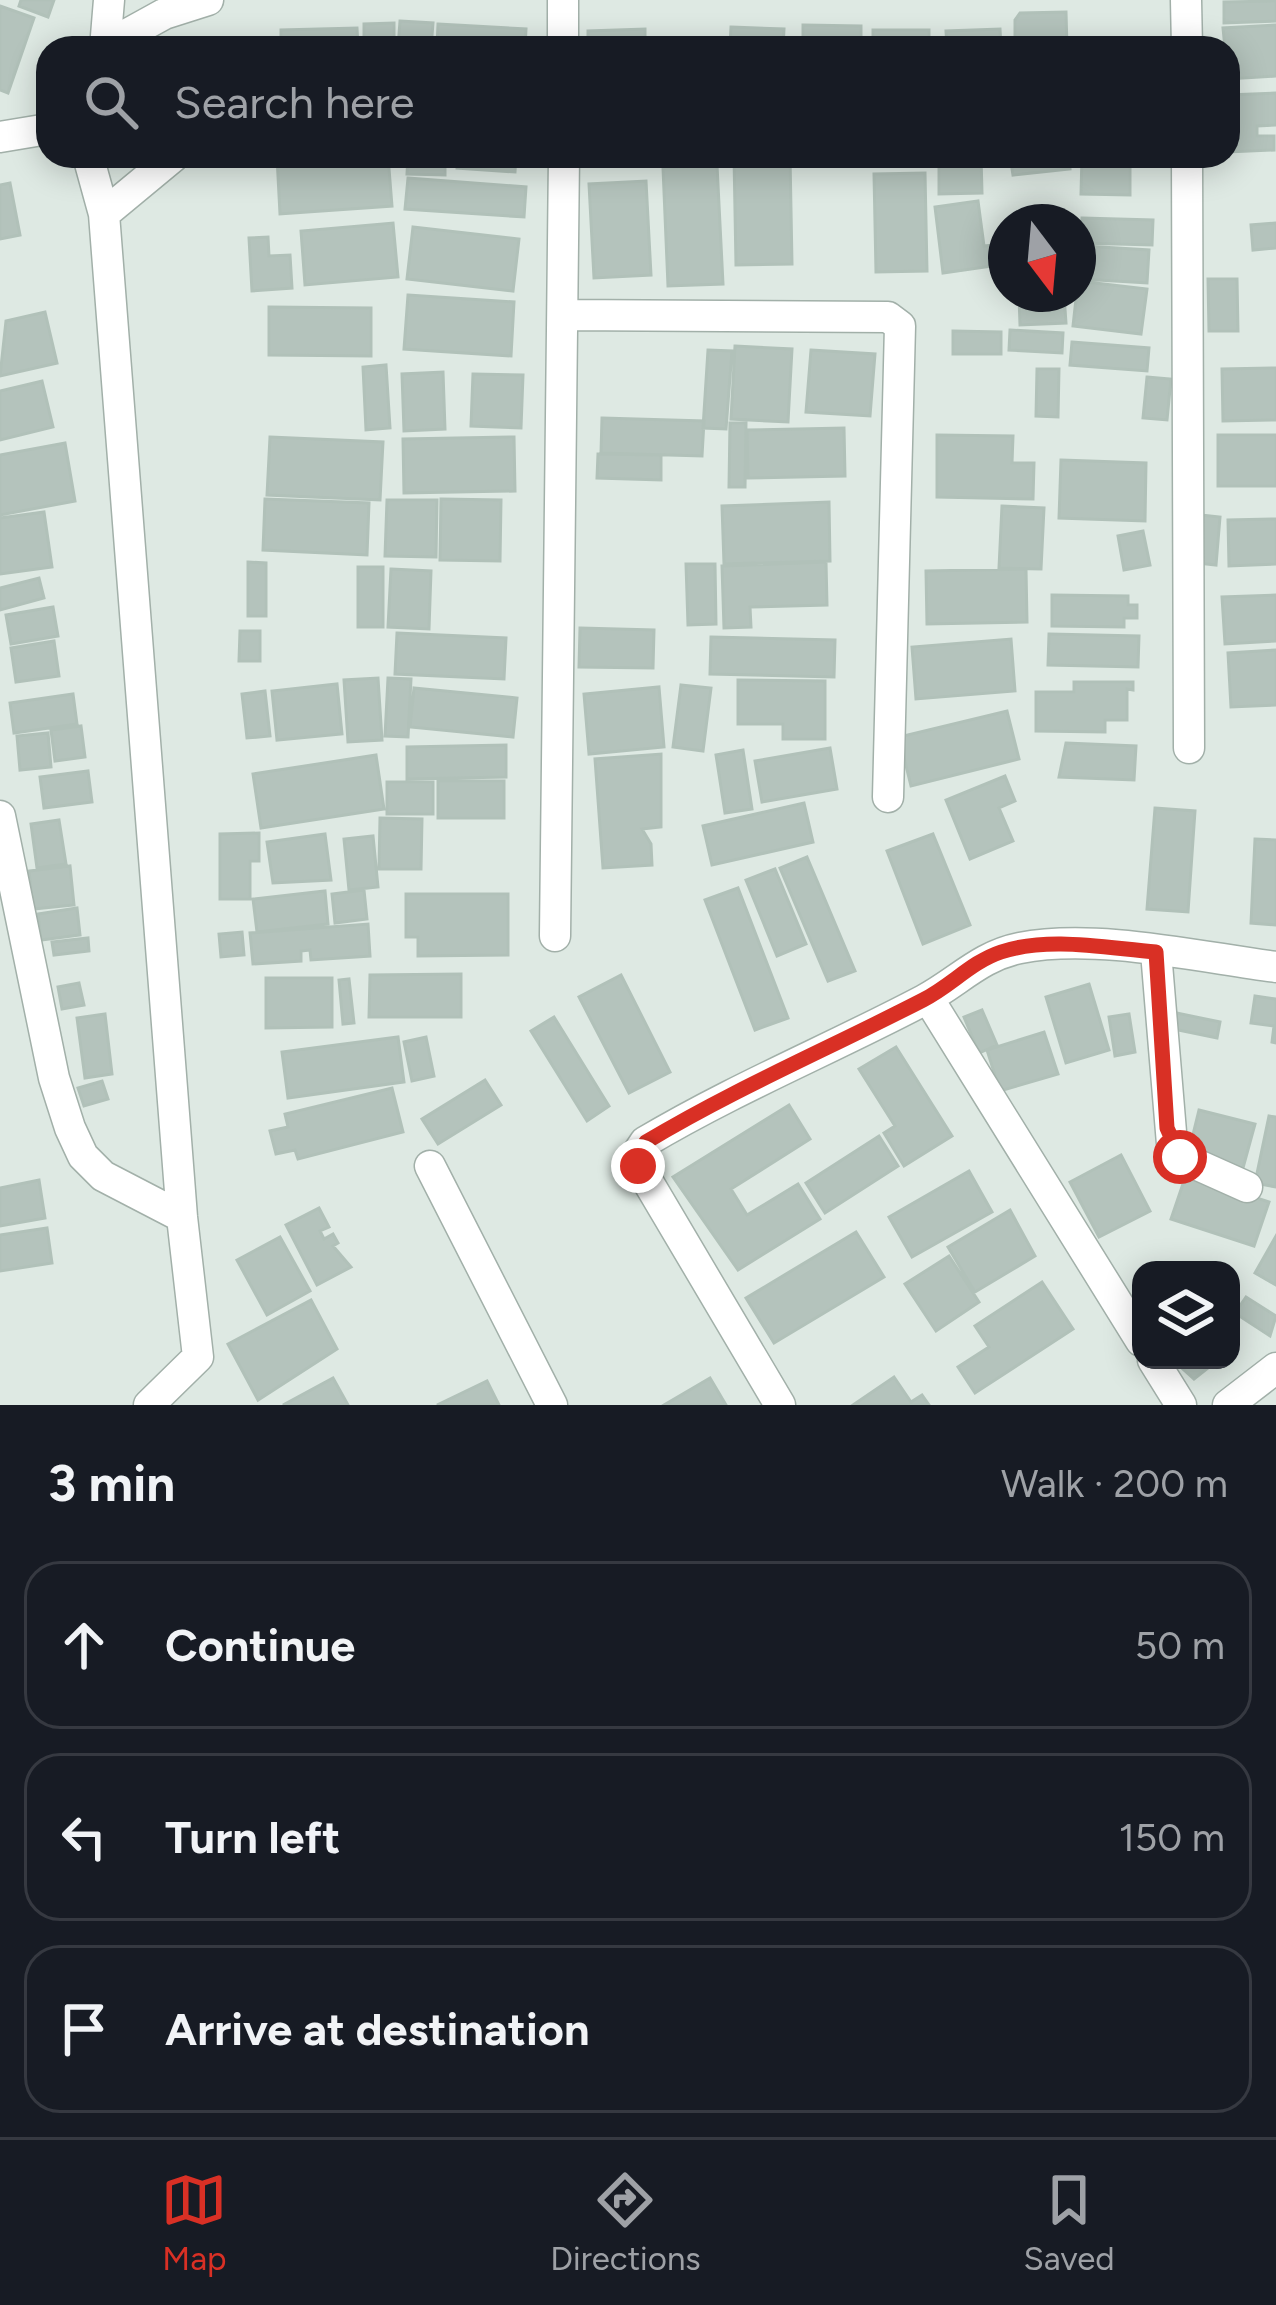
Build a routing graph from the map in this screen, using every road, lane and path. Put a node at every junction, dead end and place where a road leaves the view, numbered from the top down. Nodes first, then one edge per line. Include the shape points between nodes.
1 (109, 0) edge
2 (208, 0) edge
3 (562, 0) edge
4 (1186, 0) edge
5 (155, 35) edge
6 (106, 36) edge
7 (563, 36) edge
8 (1186, 36) edge
9 (36, 130) edge
10 (3, 134) edge
11 (91, 168) edge
12 (160, 168) edge
13 (564, 168) edge
14 (1187, 168) edge
15 (104, 214) junction
16 (566, 315) junction
17 (1189, 748) dead end
18 (888, 796) dead end
19 (0, 816) edge
20 (555, 936) dead end
21 (1156, 952) junction
22 (1276, 967) edge
23 (928, 998) junction
24 (430, 1166) dead end
25 (1247, 1187) dead end
26 (182, 1217) junction
27 (1132, 1327) edge
28 (1276, 1368) edge
29 (1159, 1369) edge
30 (187, 1371) junction
31 (149, 1405) edge
32 (192, 1405) edge
33 (552, 1405) edge
34 (780, 1405) edge
35 (1181, 1405) edge
36 (1228, 1405) edge

1 - 6 street
2 - 5 street
3 - 7 street
4 - 8 street
9 - 10 street
11 - 15 street
12 - 15 street
13 - 16 street
14 - 17 street
15 - 26 street
16 - 18 street via 887,317 900,326
16 - 20 street
19 - 26 street via 70,1128 103,1176
21 - 22 street
21 - 23 street via 1024,947 974,964
21 - 25 street via 1172,1144 1180,1157
23 - 27 street
23 - 34 street via 736,1088 637,1154
24 - 33 street
26 - 30 street via 199,1331 198,1357
28 - 36 street
29 - 35 street
30 - 31 street
30 - 32 street

